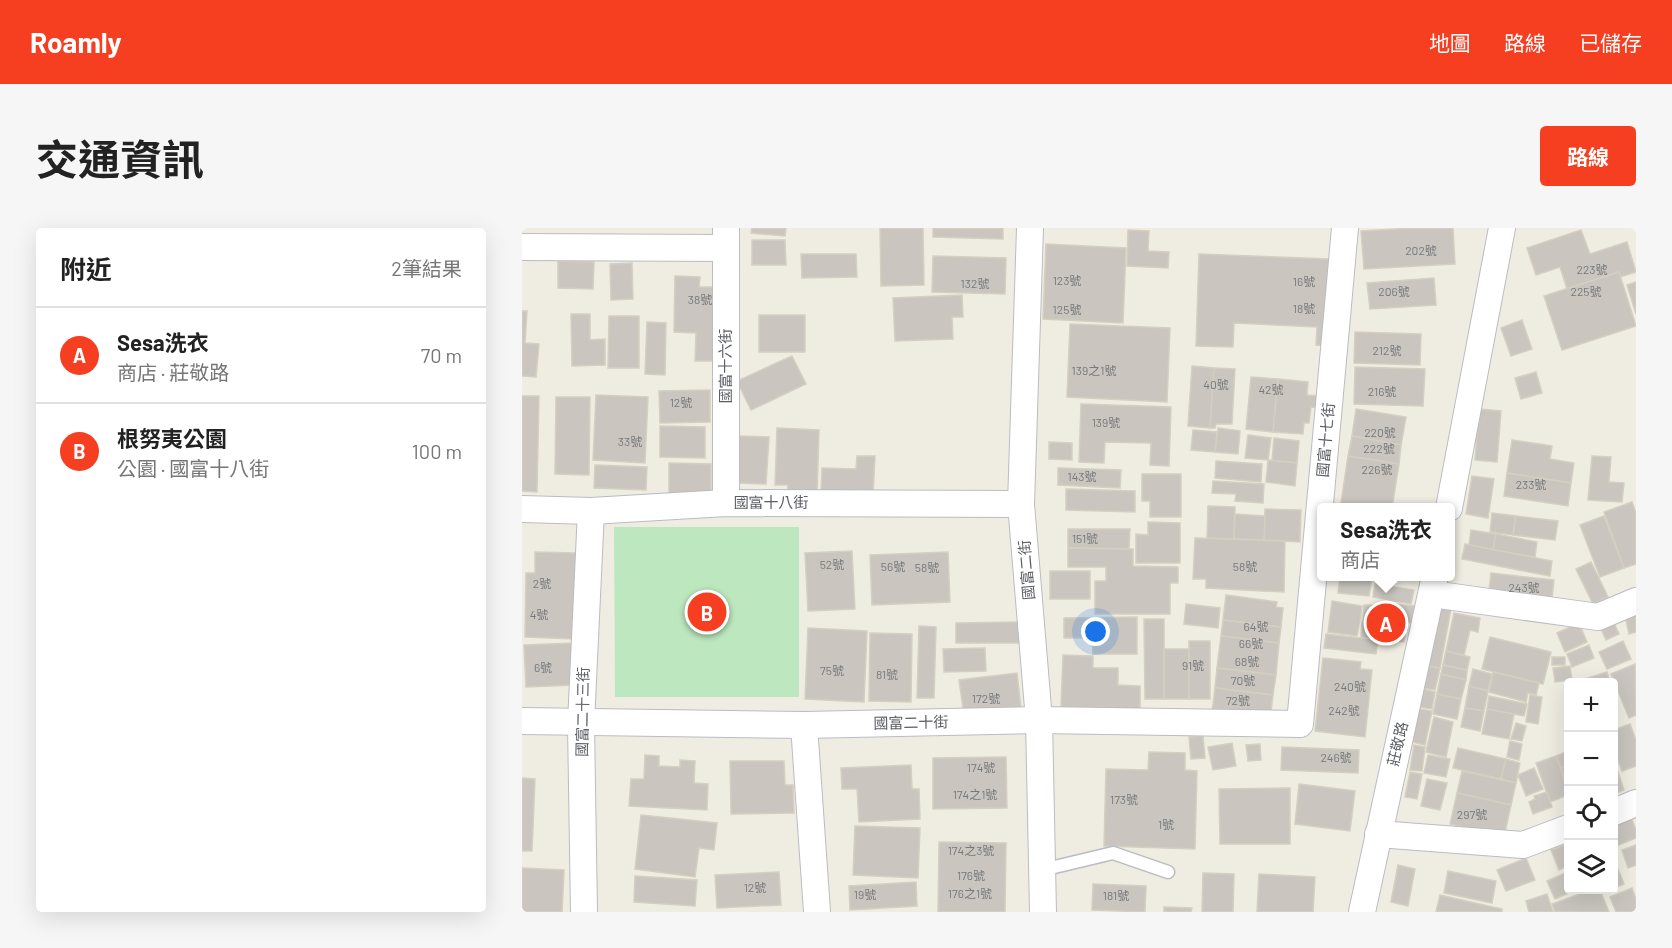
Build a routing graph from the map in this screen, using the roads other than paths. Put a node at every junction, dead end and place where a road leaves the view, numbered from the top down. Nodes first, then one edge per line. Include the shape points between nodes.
1 (1030, 228) edge
2 (1345, 228) edge
3 (1502, 228) edge
4 (725, 238) edge
5 (522, 247) edge
6 (726, 503) junction
7 (1320, 503) edge
8 (1450, 503) edge
9 (1021, 504) junction
10 (522, 509) edge
11 (591, 512) junction
12 (1317, 537) edge
13 (1434, 585) edge
14 (1636, 601) edge
15 (1039, 720) junction
16 (522, 722) edge
17 (581, 723) junction
18 (1300, 724) joint
19 (804, 725) junction
20 (1636, 803) edge
21 (1618, 810) edge
22 (1564, 830) edge
23 (1378, 834) junction
24 (1042, 870) junction
25 (1168, 872) dead end
26 (584, 912) edge
27 (817, 912) edge
28 (1043, 912) edge
29 (1362, 912) edge

1 - 9 street, 國富二街
2 - 7 street, 國富十七街
3 - 8 street
4 - 5 street
4 - 6 street, 國富十六街
6 - 9 street, 國富十八街
6 - 11 street, 國富十八街
9 - 15 street, 國富二街
10 - 11 street, 國富十八街
11 - 17 street, 國富二十三街
12 - 18 street, 國富十七街
13 - 14 street via 1598,617
13 - 23 street, 莊敬路
15 - 18 street, 國富二十街
15 - 19 street, 國富二十街
15 - 24 street, 國富二街
16 - 17 street, 國富二十街
17 - 19 street, 國富二十街
17 - 26 street, 國富二十三街
19 - 27 street
20 - 21 street
22 - 23 street via 1523,845
23 - 29 street, 莊敬路
24 - 25 lane via 1113,853
24 - 28 street, 國富二街

